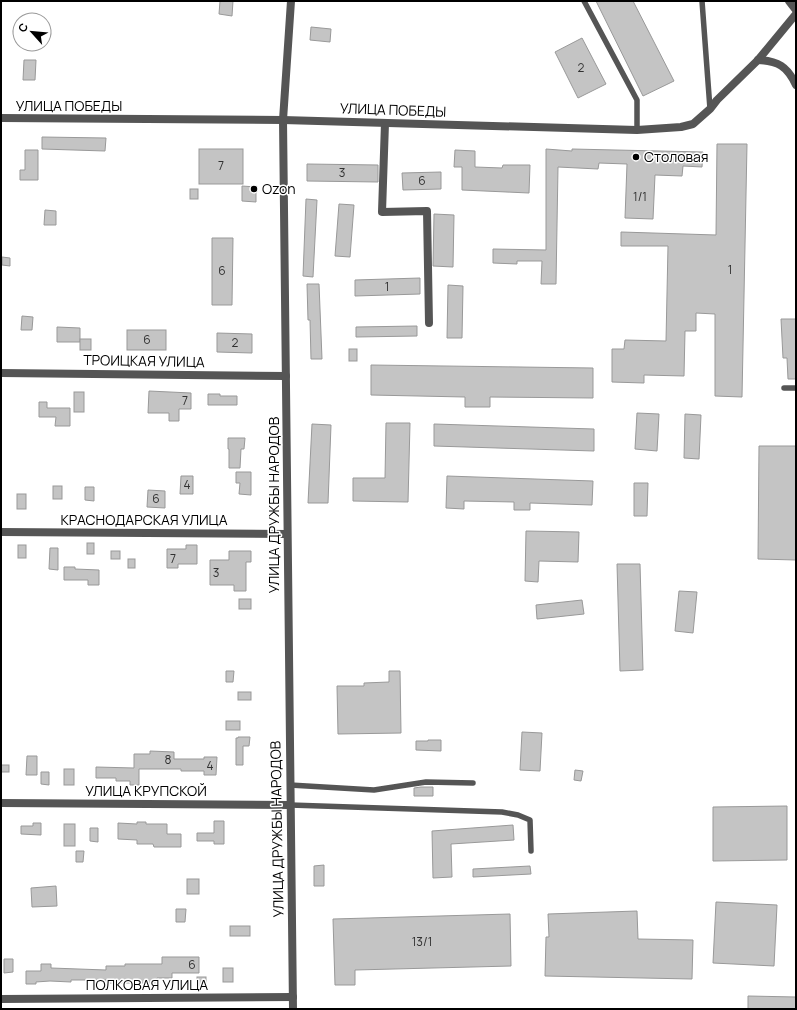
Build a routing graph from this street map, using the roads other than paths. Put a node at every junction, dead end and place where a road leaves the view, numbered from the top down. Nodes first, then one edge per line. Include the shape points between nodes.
1 (291, 1) edge
2 (584, 1) edge
3 (702, 1) edge
4 (789, 1) edge
5 (796, 10) edge
6 (796, 14) edge
7 (758, 60) junction
8 (796, 85) edge
9 (710, 109) junction
10 (1, 118) edge
11 (283, 120) junction
12 (385, 123) junction
13 (637, 130) junction
14 (429, 324) dead end
15 (1, 373) edge
16 (286, 376) junction
17 (784, 388) dead end
18 (796, 388) edge
19 (1, 532) edge
20 (287, 534) junction
21 (473, 783) dead end
22 (290, 785) junction
23 (1, 803) edge
24 (290, 805) junction
25 (531, 851) dead end
26 (293, 998) junction
27 (1, 1000) edge
28 (293, 1009) edge

1 - 11 street, УЛИЦА ДРУЖБЫ НАРОДОВ
2 - 13 lane via 637,100
3 - 9 lane
4 - 5 street
6 - 7 street, УЛИЦА ПОБЕДЫ
7 - 8 street via 776,62 784,68
7 - 9 street, УЛИЦА ПОБЕДЫ
9 - 13 street, УЛИЦА ПОБЕДЫ via 693,124
10 - 11 street, УЛИЦА ПОБЕДЫ
11 - 12 street, УЛИЦА ПОБЕДЫ
11 - 16 street, УЛИЦА ДРУЖБЫ НАРОДОВ
12 - 13 street, УЛИЦА ПОБЕДЫ
12 - 14 street via 382,212 428,211
15 - 16 street, ТРОИЦКАЯ УЛИЦА
16 - 20 street, УЛИЦА ДРУЖБЫ НАРОДОВ
17 - 18 lane
19 - 20 street, КРАСНОДАРСКАЯ УЛИЦА
20 - 22 street, УЛИЦА ДРУЖБЫ НАРОДОВ
21 - 22 lane via 426,782 374,790
22 - 24 street, УЛИЦА ДРУЖБЫ НАРОДОВ
23 - 24 street, УЛИЦА КРУПСКОЙ
24 - 25 lane via 502,812 518,815 530,820
24 - 26 street, УЛИЦА ДРУЖБЫ НАРОДОВ
26 - 27 street, ПОЛКОВАЯ УЛИЦА
26 - 28 street, УЛИЦА ДРУЖБЫ НАРОДОВ

